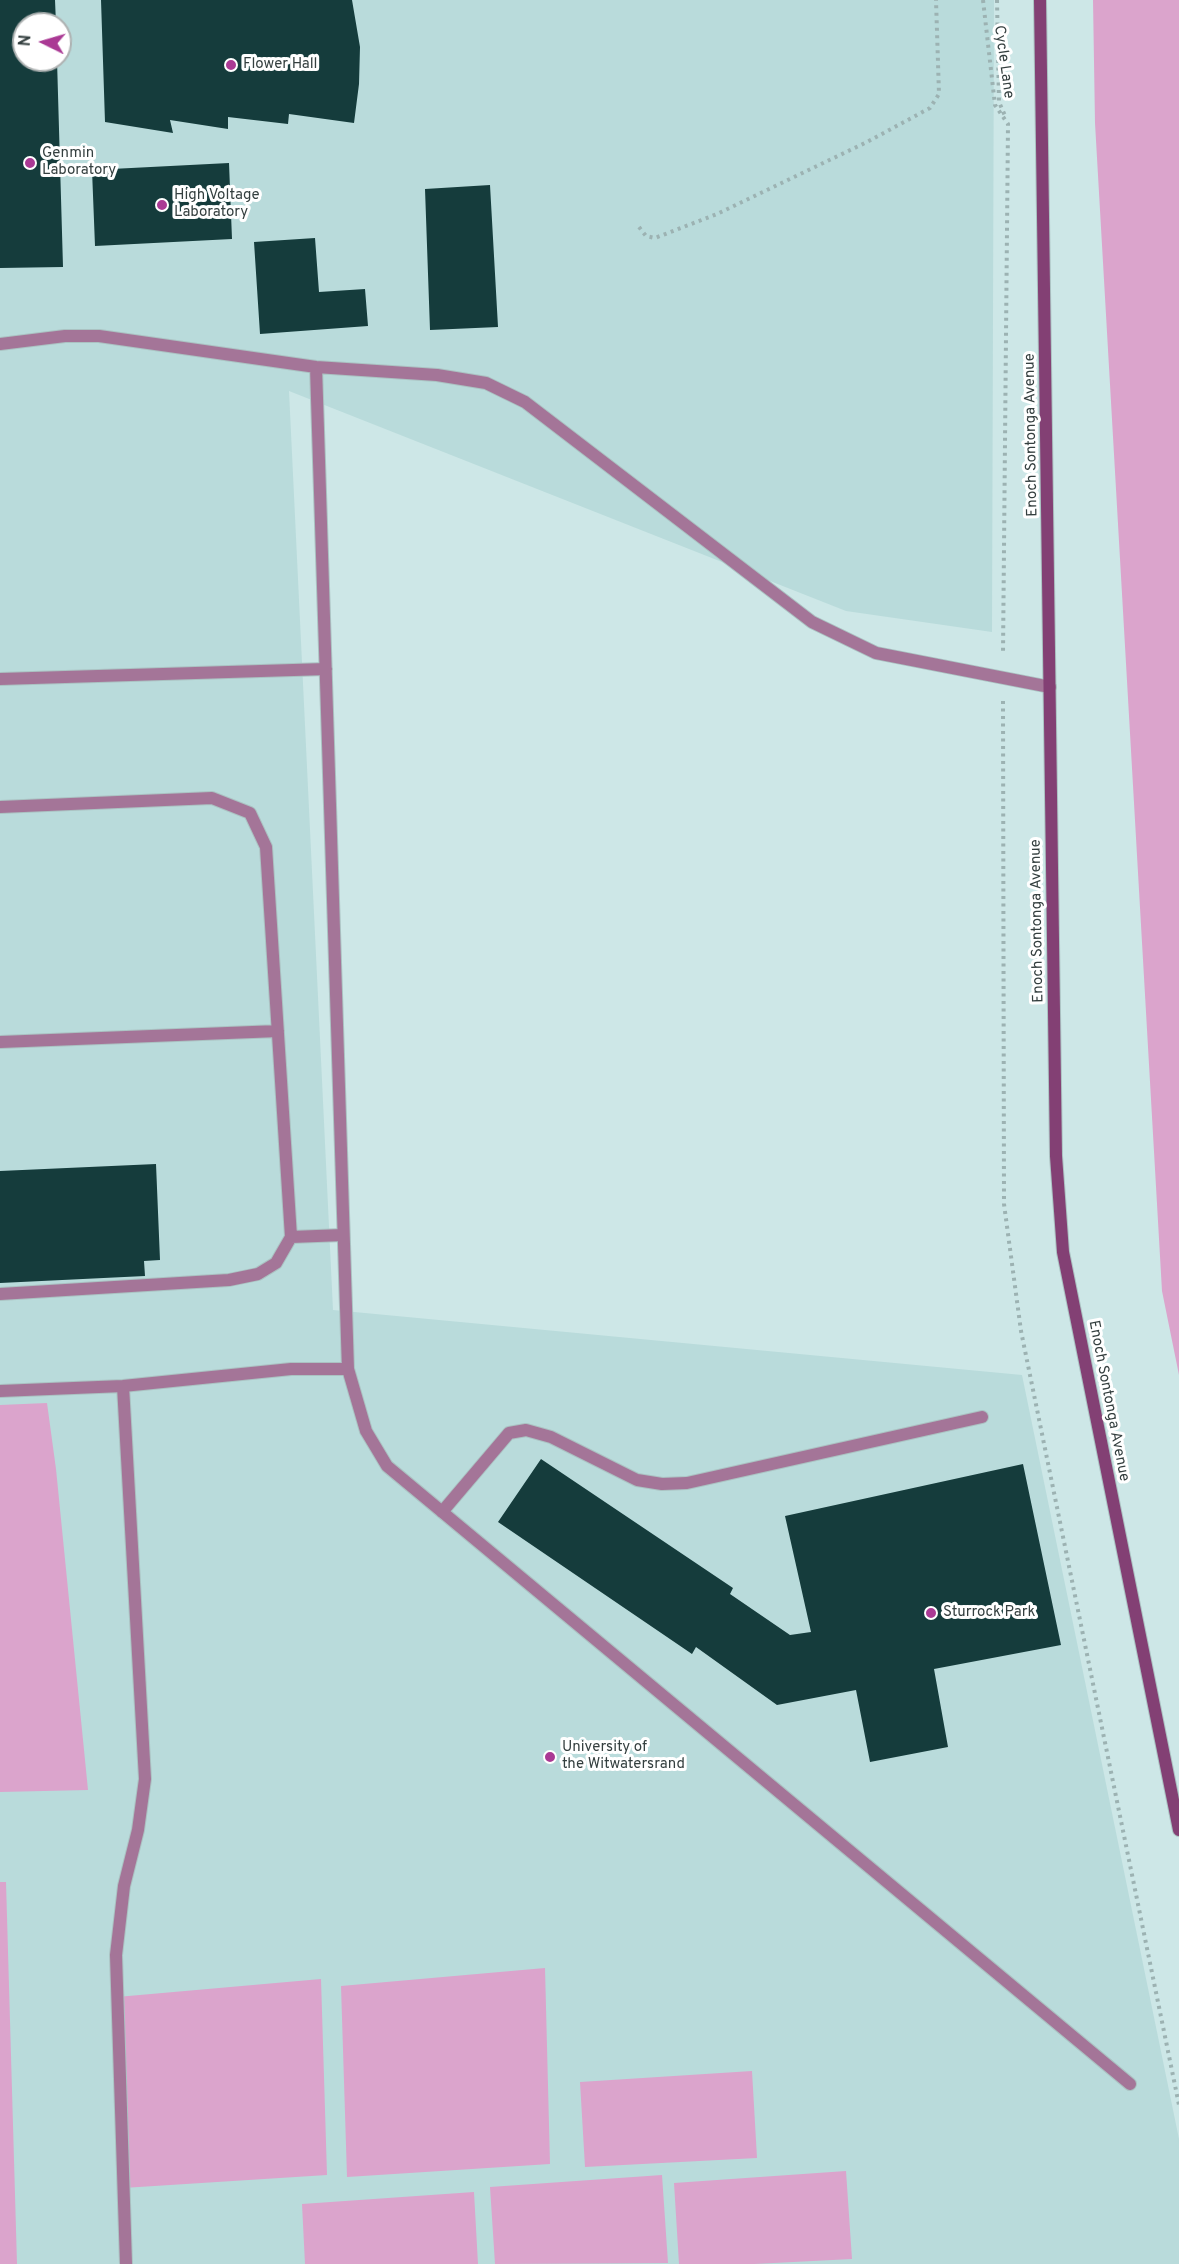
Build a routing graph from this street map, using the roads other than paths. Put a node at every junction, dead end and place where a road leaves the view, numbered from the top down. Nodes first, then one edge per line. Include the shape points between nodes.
1 (1040, 0) edge
2 (0, 344) edge
3 (316, 367) junction
4 (326, 669) junction
5 (0, 680) edge
6 (1050, 687) junction
7 (0, 807) edge
8 (278, 1031) junction
9 (0, 1042) edge
10 (344, 1235) junction
11 (291, 1237) junction
12 (0, 1293) edge
13 (348, 1369) junction
14 (123, 1386) junction
15 (0, 1391) edge
16 (982, 1417) dead end
17 (442, 1512) junction
18 (1179, 1830) edge
19 (1130, 2084) dead end
20 (126, 2264) edge

1 - 6 main road, Enoch Sontonga Avenue
2 - 3 lane via 99,336
3 - 4 lane
3 - 6 lane via 437,375 486,383 525,402 813,622 876,653
4 - 5 lane
4 - 10 lane
6 - 18 main road, Enoch Sontonga Avenue via 1056,1156 1063,1252
7 - 8 lane via 212,798 249,813 266,848
8 - 9 lane
8 - 11 lane
10 - 11 lane
10 - 13 lane
11 - 12 lane via 276,1263 258,1274 230,1280
13 - 14 lane via 291,1369
13 - 17 lane via 366,1431 387,1466
14 - 15 lane
14 - 20 lane via 145,1779 124,1886 116,1955
16 - 17 lane via 687,1483 662,1484 637,1480 550,1437 526,1430 509,1433
17 - 19 lane

